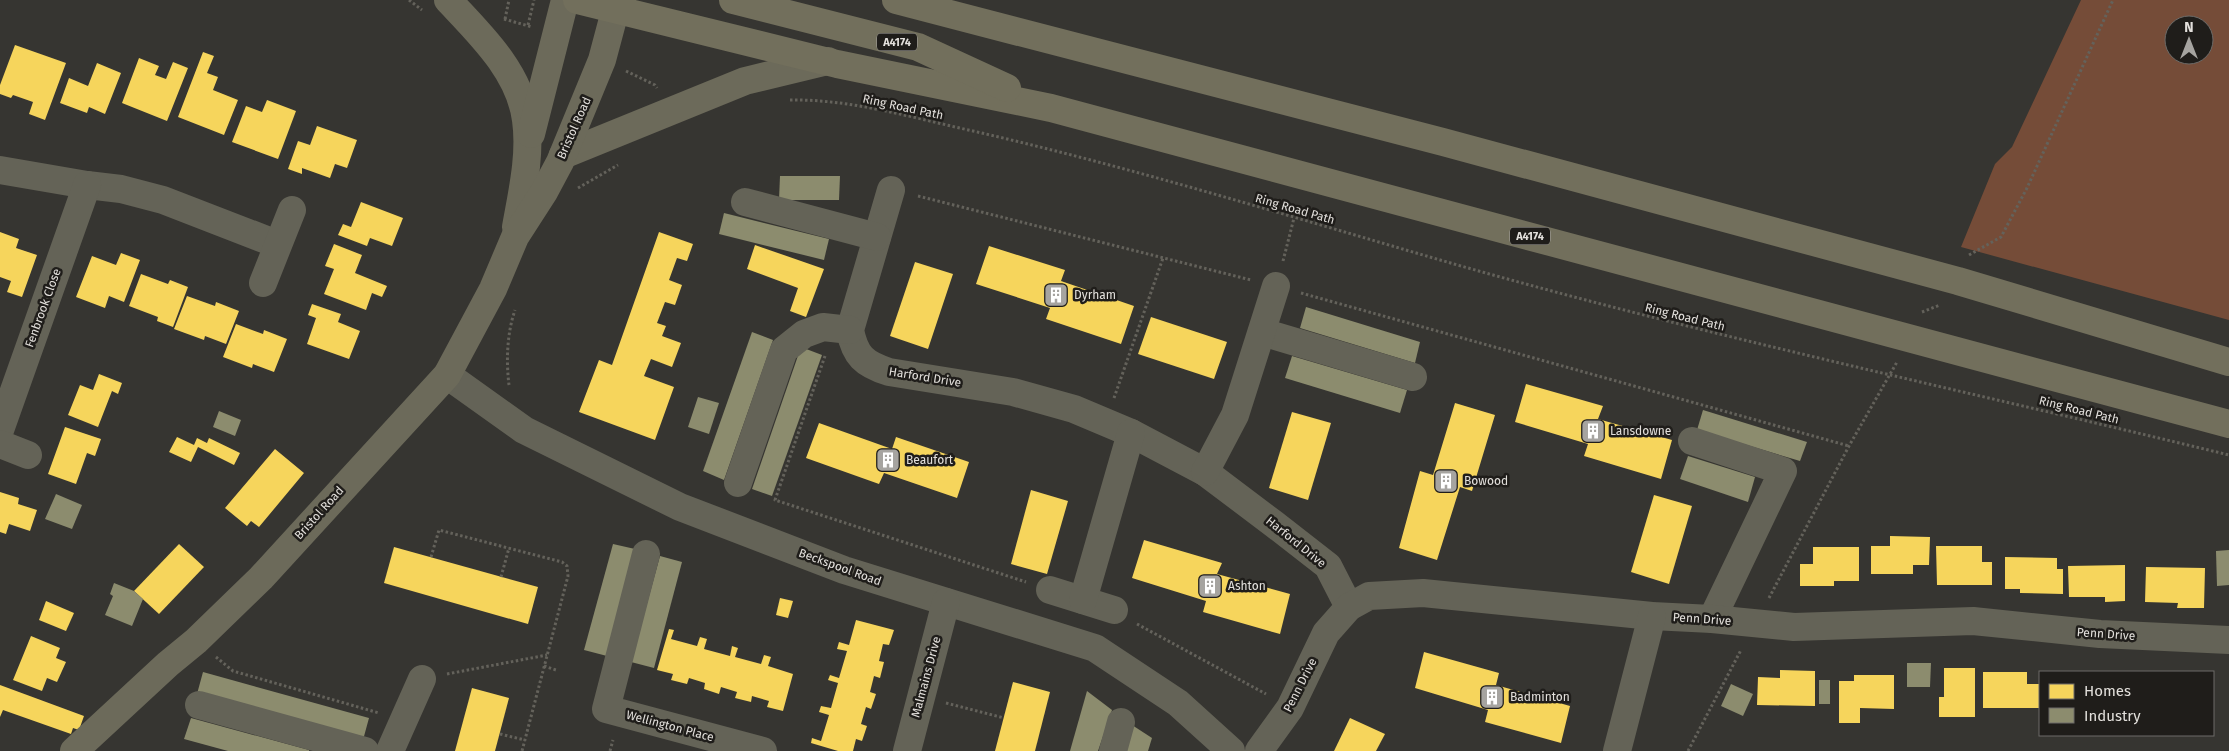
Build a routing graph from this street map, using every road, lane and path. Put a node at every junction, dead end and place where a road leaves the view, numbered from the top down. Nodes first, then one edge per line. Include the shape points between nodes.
1 (409, 0) edge
2 (509, 0) edge
3 (534, 0) edge
4 (565, 0) edge
5 (576, 0) edge
6 (733, 0) edge
7 (896, 0) edge
8 (2113, 0) edge
9 (613, 3) edge
10 (438, 8) edge
11 (505, 19) junction
12 (528, 25) junction
13 (473, 26) junction
14 (556, 38) junction
15 (602, 60) junction
16 (828, 61) junction
17 (789, 100) dead end
18 (1051, 108) junction
19 (669, 111) junction
20 (527, 150) junction
21 (563, 155) junction
22 (0, 170) edge
23 (87, 185) junction
24 (890, 190) joint
25 (745, 202) dead end
26 (292, 210) dead end
27 (1294, 218) junction
28 (515, 237) junction
29 (877, 237) junction
30 (277, 244) junction
31 (1163, 258) junction
32 (1958, 281) junction
33 (263, 283) dead end
34 (1276, 286) junction
35 (518, 303) dead end
36 (842, 329) junction
37 (1262, 332) junction
38 (1908, 338) junction
39 (2229, 362) edge
40 (1892, 374) junction
41 (447, 375) junction
42 (1413, 377) dead end
43 (509, 392) dead end
44 (1105, 422) junction
45 (2229, 424) edge
46 (0, 430) edge
47 (1131, 433) junction
48 (1692, 441) dead end
49 (0, 444) edge
50 (1849, 446) junction
51 (28, 454) dead end
52 (2229, 455) edge
53 (1205, 472) junction
54 (738, 484) dead end
55 (509, 548) junction
56 (646, 554) dead end
57 (431, 557) dead end
58 (501, 577) dead end
59 (1050, 590) joint
60 (1083, 600) junction
61 (946, 602) junction
62 (1348, 607) junction
63 (1114, 610) joint
64 (1652, 616) junction
65 (1712, 619) junction
66 (1756, 623) junction
67 (2229, 640) edge
68 (196, 641) junction
69 (547, 655) junction
70 (544, 666) junction
71 (556, 670) dead end
72 (422, 679) joint
73 (921, 697) junction
74 (200, 705) dead end
75 (1290, 708) junction
76 (1004, 718) dead end
77 (404, 721) junction
78 (1121, 722) dead end
79 (500, 734) dead end
80 (525, 740) junction
81 (910, 750) edge
82 (1617, 750) edge
83 (74, 751) edge
84 (365, 751) edge
85 (390, 751) edge
86 (522, 751) edge
87 (763, 751) edge
88 (1113, 751) edge
89 (1231, 751) edge
90 (1259, 751) edge
91 (1688, 751) edge

1 - 10 path
2 - 11 path
3 - 12 path
4 - 14 main road
5 - 9 highway, A4174
6 - 18 highway, A4174 via 918,47
7 - 32 highway via 1443,142
8 - 32 path via 2027,188 2001,237 1966,256
9 - 15 main road, Bristol Road
9 - 16 highway, A4174
10 - 13 main road
11 - 12 path
11 - 13 path
12 - 14 path
13 - 20 main road via 514,82 521,98 526,119
14 - 20 main road
15 - 19 path via 655,85
15 - 21 main road, Bristol Road
16 - 18 highway, A4174
16 - 19 main road via 745,81
17 - 27 path, Ring Road Path via 862,106 1067,152
18 - 38 highway, A4174
19 - 21 main road
20 - 28 main road, Bristol Road
21 - 28 main road, Bristol Road
22 - 23 street
23 - 30 street via 121,189 163,200
23 - 46 street, Fenbrook Close
24 - 29 street
24 - 31 path
25 - 29 street
26 - 30 street
27 - 34 path
27 - 40 path, Ring Road Path via 1572,298
28 - 41 main road, Bristol Road via 493,288
29 - 36 street
30 - 33 street
31 - 34 path
31 - 44 path
32 - 38 path via 1949,301 1920,314
32 - 39 highway
34 - 37 street
34 - 50 path
35 - 43 path via 511,321 507,367
36 - 44 street, Harford Drive via 869,366 888,372 1013,392 1074,409
36 - 54 street via 823,327 804,334 784,350
36 - 59 path via 775,500
37 - 42 street
37 - 53 street via 1235,415
38 - 40 path
38 - 45 highway, A4174
40 - 50 path
40 - 52 path, Ring Road Path
41 - 61 street, Beckspool Road via 524,430 680,507 844,570
41 - 68 main road, Bristol Road via 261,578
44 - 47 street, Harford Drive
47 - 53 street, Harford Drive
47 - 60 street
48 - 65 street via 1783,471
49 - 51 street
50 - 66 path
53 - 62 street, Harford Drive via 1328,566
55 - 57 path via 439,530
55 - 58 path
55 - 69 path via 568,566
56 - 87 street, Wellington Place via 606,709
59 - 60 street
60 - 63 street
61 - 73 street, Malmains Drive
61 - 89 street, Beckspool Road via 1096,648 1178,703
62 - 64 street, Penn Drive via 1369,596 1423,593
62 - 75 street, Penn Drive via 1326,633
63 - 75 path
64 - 65 street, Penn Drive
64 - 82 street
65 - 66 street, Penn Drive
66 - 67 street, Penn Drive via 1794,627 1973,620 2100,634
66 - 91 path
68 - 77 path via 233,671
68 - 83 main road, Bristol Road
69 - 70 path
69 - 72 path
70 - 71 path
70 - 80 path
72 - 77 street
73 - 76 path
73 - 81 street, Malmains Drive
74 - 84 street
75 - 90 street, Penn Drive
77 - 85 street
78 - 88 street
79 - 80 path
80 - 86 path

